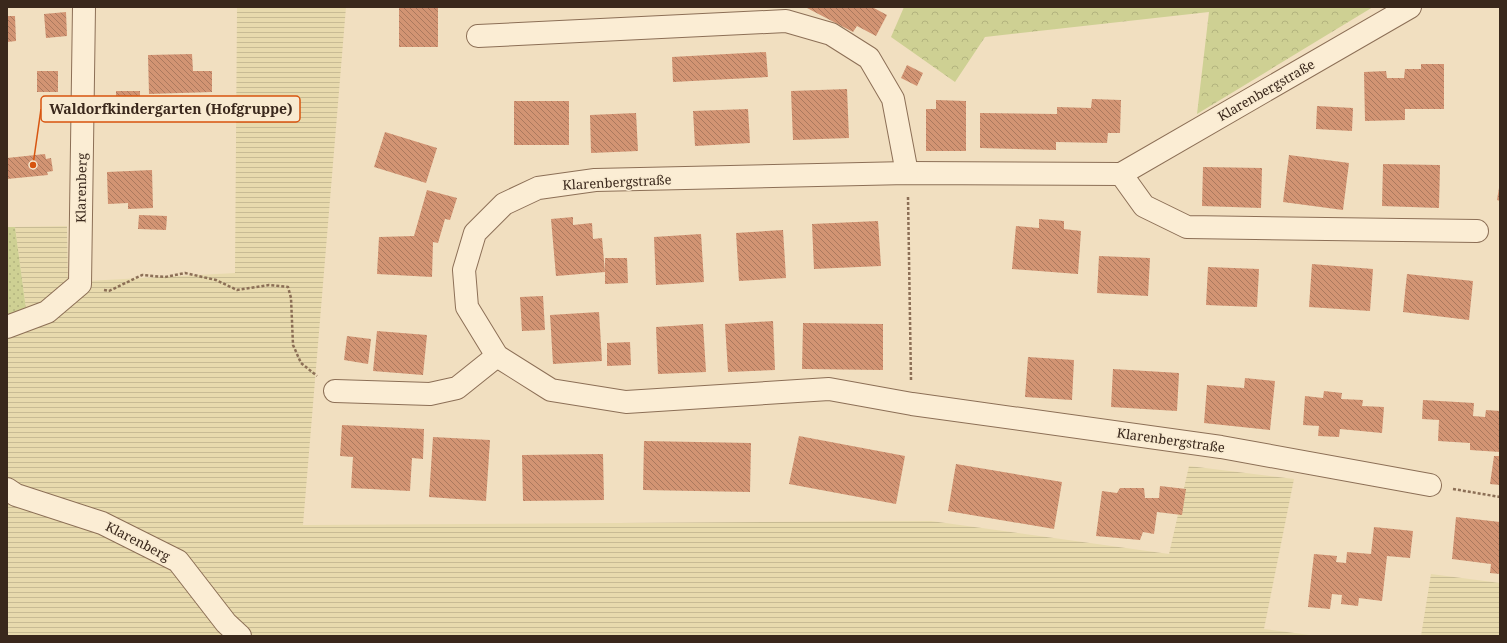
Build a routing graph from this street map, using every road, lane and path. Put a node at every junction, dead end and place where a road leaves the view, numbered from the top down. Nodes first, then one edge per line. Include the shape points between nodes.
1 (84, 7) edge
2 (1410, 7) edge
3 (478, 36) dead end
4 (907, 173) junction
5 (1121, 174) junction
6 (1477, 231) dead end
7 (80, 284) junction
8 (7, 327) edge
9 (497, 356) junction
10 (335, 391) joint
11 (912, 404) junction
12 (1430, 485) joint
13 (7, 489) edge
14 (1500, 497) edge
15 (240, 636) edge

1 - 7 street, Klarenberg
2 - 5 street, Klarenbergstraße
3 - 4 street via 786,21 831,34 868,58 893,99
4 - 5 street, Klarenbergstraße
4 - 9 street, Klarenbergstraße via 595,180 538,188 504,204 475,233 464,270 467,307
4 - 11 path
5 - 6 street via 1144,206 1187,227
7 - 8 street via 47,312
7 - 10 path via 109,291 142,275 165,277 185,273 216,280 237,290 269,285 288,286 294,345 301,363
9 - 10 street via 456,388 430,394
9 - 11 street, Klarenbergstraße via 551,390 626,402 829,389
11 - 12 street, Klarenbergstraße via 1221,447
12 - 14 path
13 - 15 street, Klarenberg via 16,495 102,523 178,561 226,623

